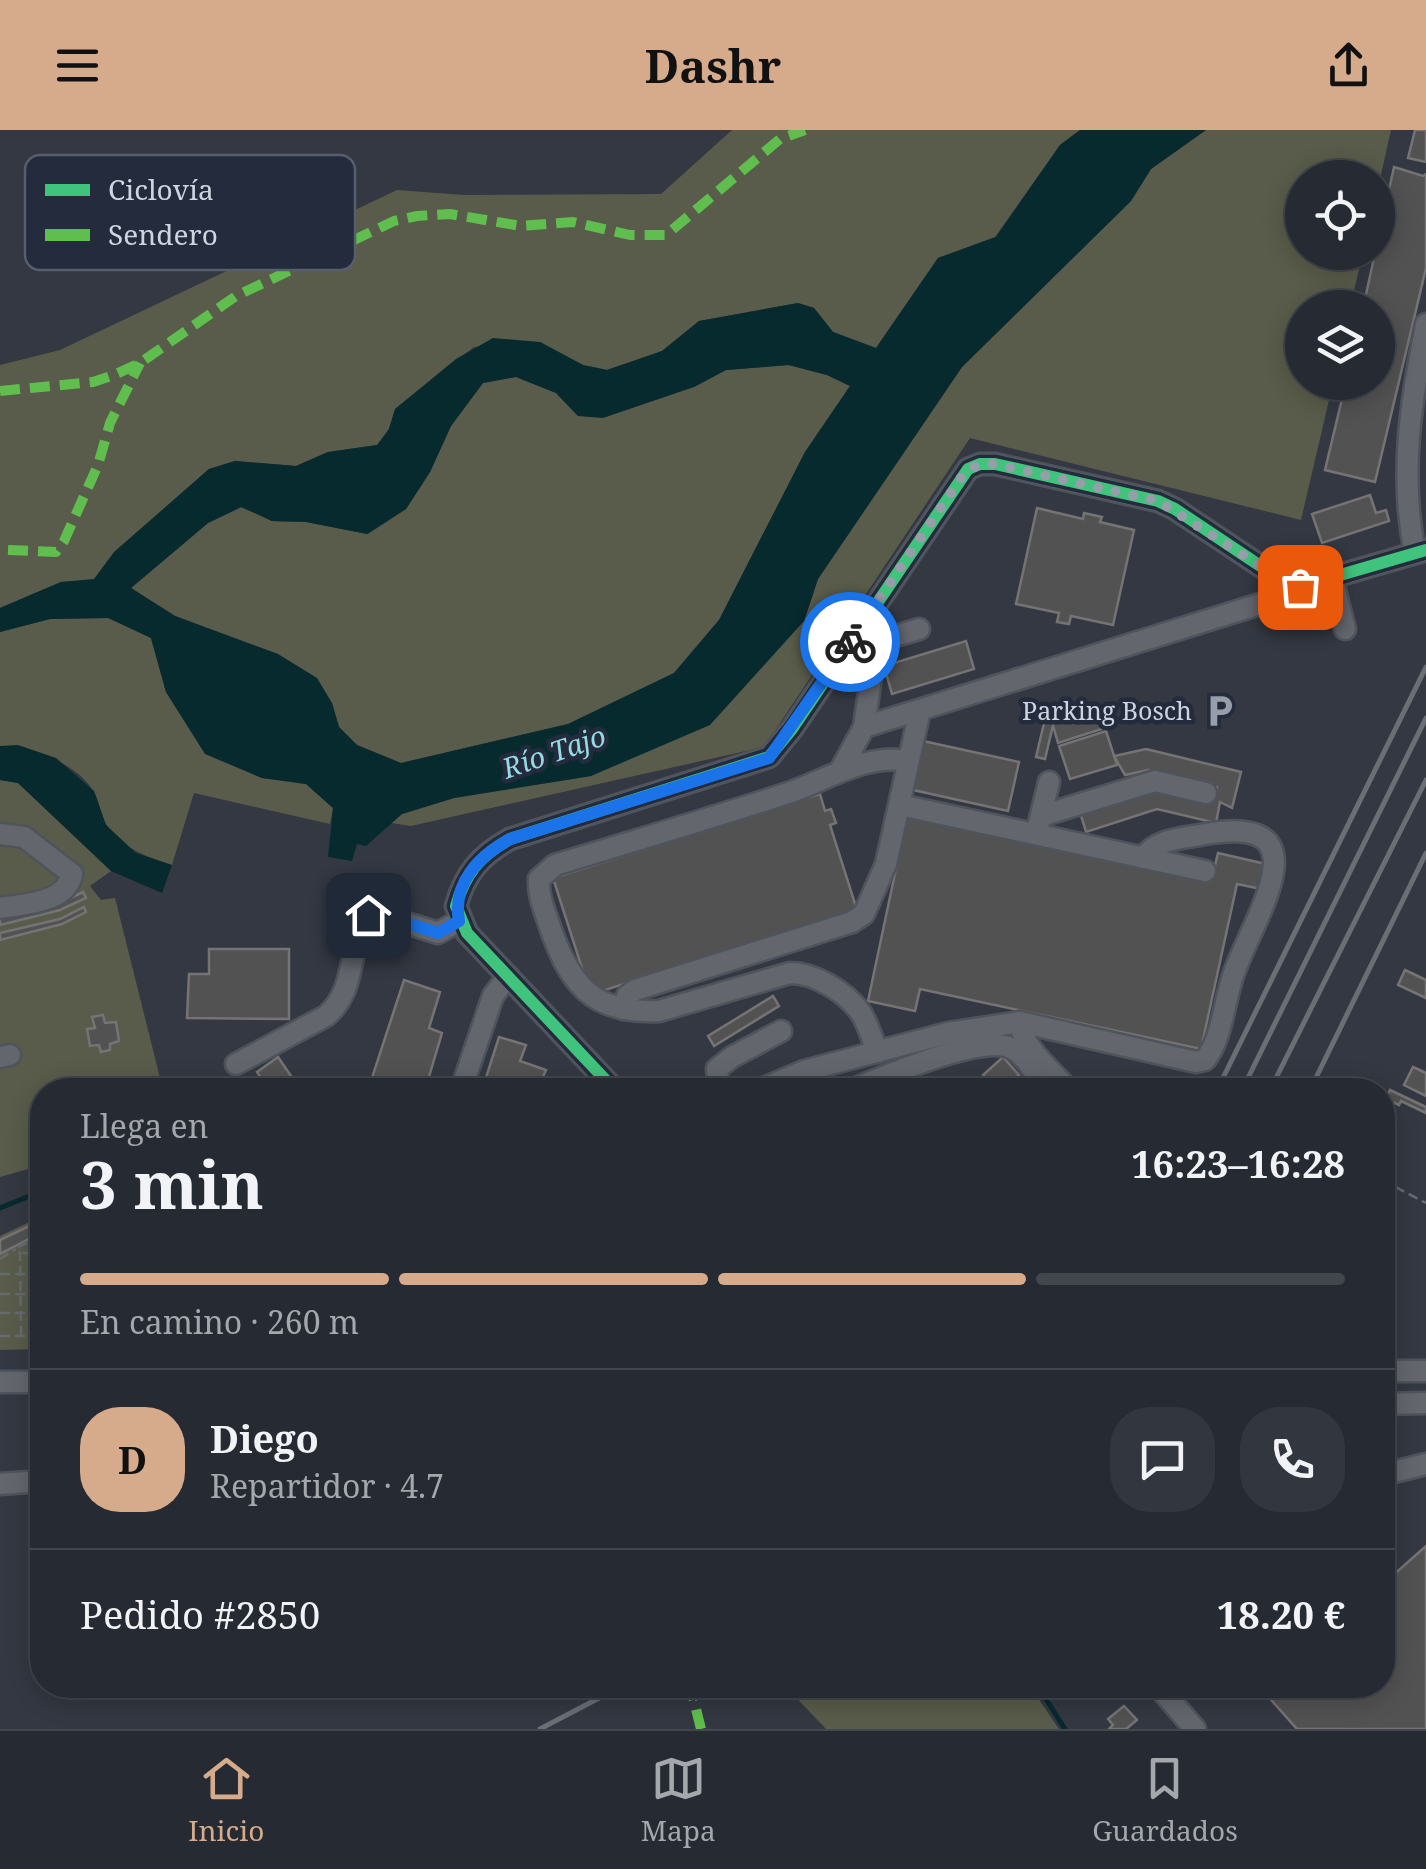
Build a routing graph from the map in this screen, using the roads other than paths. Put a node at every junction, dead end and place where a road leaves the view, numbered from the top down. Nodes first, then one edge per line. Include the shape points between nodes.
1 (1426, 324) edge
2 (1426, 480) edge
3 (1407, 492) junction
4 (1421, 551) edge
5 (1332, 578) junction
6 (1289, 584) junction
7 (919, 629) dead end
8 (1345, 629) dead end
9 (920, 710) junction
10 (864, 728) junction
11 (908, 761) junction
12 (840, 771) junction
13 (1049, 782) dead end
14 (1206, 792) dead end
15 (900, 805) junction
16 (1038, 825) junction
17 (0, 834) edge
18 (1143, 858) junction
19 (1205, 870) dead end
20 (0, 908) edge
21 (459, 921) junction
22 (508, 976) junction
23 (623, 1009) junction
24 (1020, 1022) junction
25 (781, 1031) dead end
26 (878, 1052) junction
27 (236, 1064) dead end
28 (465, 1078) edge
29 (596, 1078) edge
30 (718, 1078) edge
31 (787, 1078) edge
32 (882, 1078) edge
33 (1038, 1078) edge
34 (1058, 1078) edge
35 (1395, 1371) edge
36 (1426, 1371) edge
37 (0, 1382) edge
38 (30, 1382) edge
39 (1426, 1403) edge
40 (1395, 1404) edge
41 (1426, 1464) edge
42 (1395, 1472) edge
43 (30, 1483) edge
44 (0, 1484) edge
45 (1168, 1698) edge
46 (1195, 1729) edge

1 - 3 street via 1410,407
2 - 3 street
3 - 4 street
4 - 5 street
5 - 6 street
5 - 8 street
6 - 9 street via 1273,600
6 - 21 street via 1158,501 980,464 961,478 769,758 510,839 472,868 456,906
7 - 10 street via 880,648
9 - 10 street
9 - 11 street
10 - 12 street
11 - 12 street via 893,758
11 - 15 street
12 - 23 street via 544,872 538,891 574,980 586,994
13 - 16 street
14 - 16 street via 1155,781
15 - 16 street
15 - 23 street via 886,864 864,914 635,990
16 - 18 street
17 - 20 street via 24,837 72,874 58,895
18 - 19 street
18 - 24 street via 1160,842 1230,830 1265,838 1273,850 1274,879 1234,970 1209,1055 1196,1062
21 - 22 street
21 - 27 street via 438,933 368,915 339,1005
22 - 28 street via 493,996
22 - 29 street
23 - 26 street via 659,1012 808,973 860,1011
24 - 26 street via 948,1032
24 - 34 street via 1027,1043
25 - 30 street via 732,1057 717,1069
26 - 31 street
32 - 33 street via 936,1057 1008,1046
35 - 36 street
37 - 38 street
39 - 40 street
41 - 42 street
43 - 44 street
45 - 46 street

